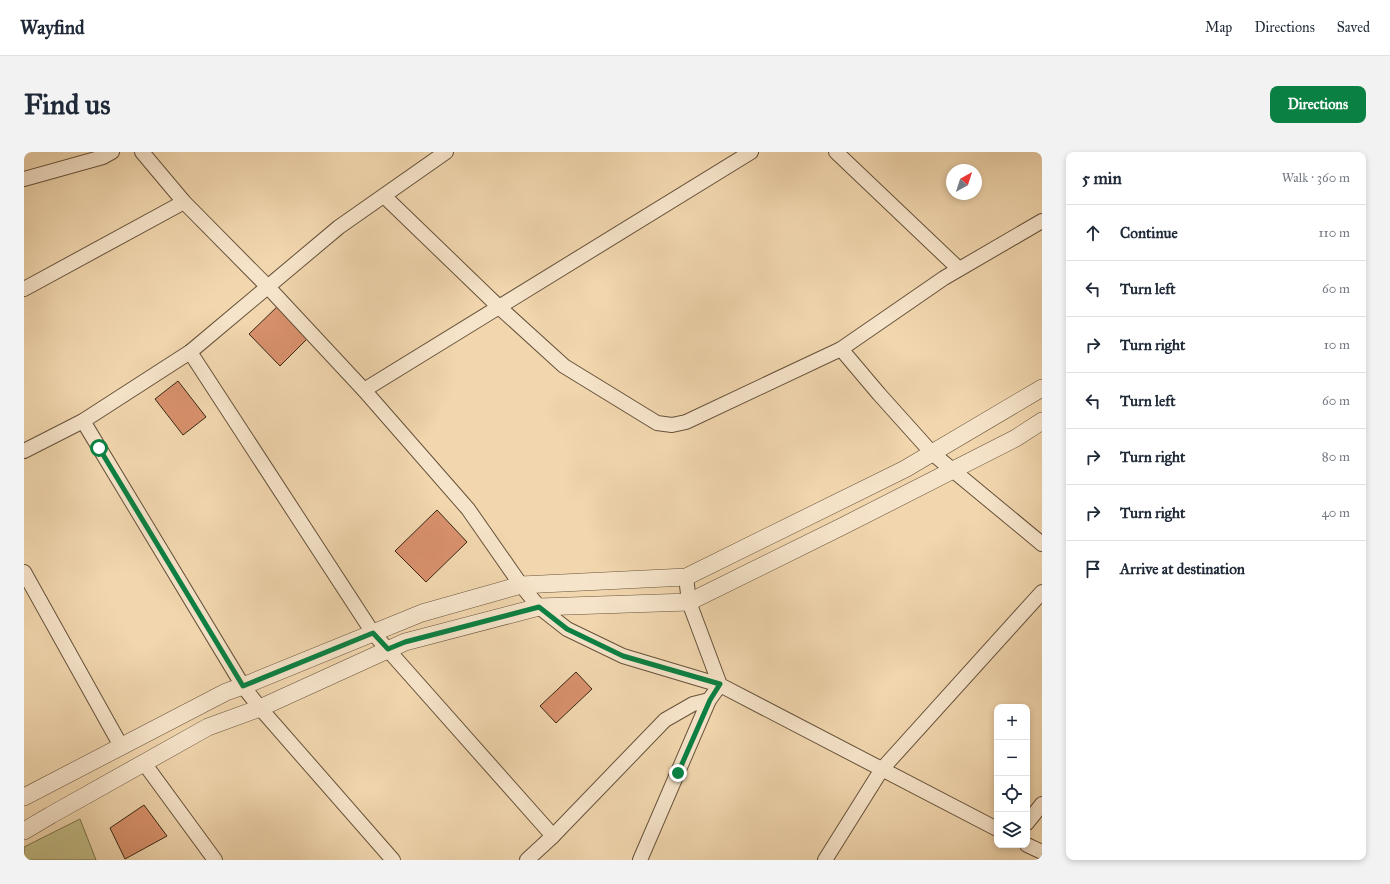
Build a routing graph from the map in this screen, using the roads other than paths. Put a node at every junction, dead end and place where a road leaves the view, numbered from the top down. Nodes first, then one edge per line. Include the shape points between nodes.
1 (112, 152) edge
2 (142, 152) edge
3 (446, 152) edge
4 (751, 152) edge
5 (836, 152) edge
6 (24, 179) edge
7 (384, 196) junction
8 (184, 202) junction
9 (1042, 221) edge
10 (959, 269) junction
11 (268, 287) junction
12 (24, 289) edge
13 (499, 307) junction
14 (841, 349) junction
15 (190, 352) junction
16 (1042, 388) edge
17 (364, 390) junction
18 (83, 421) junction
19 (1042, 422) edge
20 (24, 451) edge
21 (932, 453) junction
22 (952, 471) junction
23 (1042, 544) edge
24 (24, 572) edge
25 (686, 577) junction
26 (521, 586) junction
27 (1042, 592) edge
28 (689, 602) junction
29 (539, 607) junction
30 (373, 633) junction
31 (388, 649) junction
32 (720, 684) junction
33 (243, 686) junction
34 (710, 700) junction
35 (260, 708) junction
36 (121, 746) junction
37 (144, 763) junction
38 (882, 769) junction
39 (24, 797) edge
40 (1042, 804) edge
41 (1030, 819) edge
42 (994, 827) edge
43 (24, 831) edge
44 (553, 836) junction
45 (1030, 846) edge
46 (1042, 852) edge
47 (215, 860) edge
48 (393, 860) edge
49 (527, 860) edge
50 (640, 860) edge
51 (825, 860) edge

1 - 6 street via 103,157
2 - 8 street
3 - 7 street
4 - 13 street
5 - 10 street
7 - 11 street via 339,227
7 - 13 street
8 - 11 street
8 - 12 street
9 - 10 street
10 - 14 street
11 - 15 street
11 - 17 street
13 - 14 street via 564,366 657,423 672,425 686,422
13 - 17 street
14 - 21 street
15 - 18 street
15 - 30 street
16 - 21 street
17 - 26 street via 468,509
18 - 20 street
18 - 33 street
19 - 22 street
21 - 22 street
21 - 25 street
22 - 23 street
22 - 28 street
24 - 36 street
25 - 26 street
25 - 28 street
26 - 29 street
26 - 30 street via 422,613
27 - 38 street
28 - 29 street
28 - 32 street
29 - 31 street via 405,642
29 - 32 street via 567,629 623,656
30 - 31 street
30 - 33 street
31 - 35 street
31 - 44 street
32 - 34 street
32 - 38 street
33 - 35 street
33 - 36 street via 226,692
34 - 44 street via 693,704 665,720
34 - 50 street
35 - 37 street via 208,727
35 - 48 street
36 - 39 street
37 - 43 street
37 - 47 street
38 - 42 street
38 - 51 street
40 - 41 street
44 - 49 street
45 - 46 street

